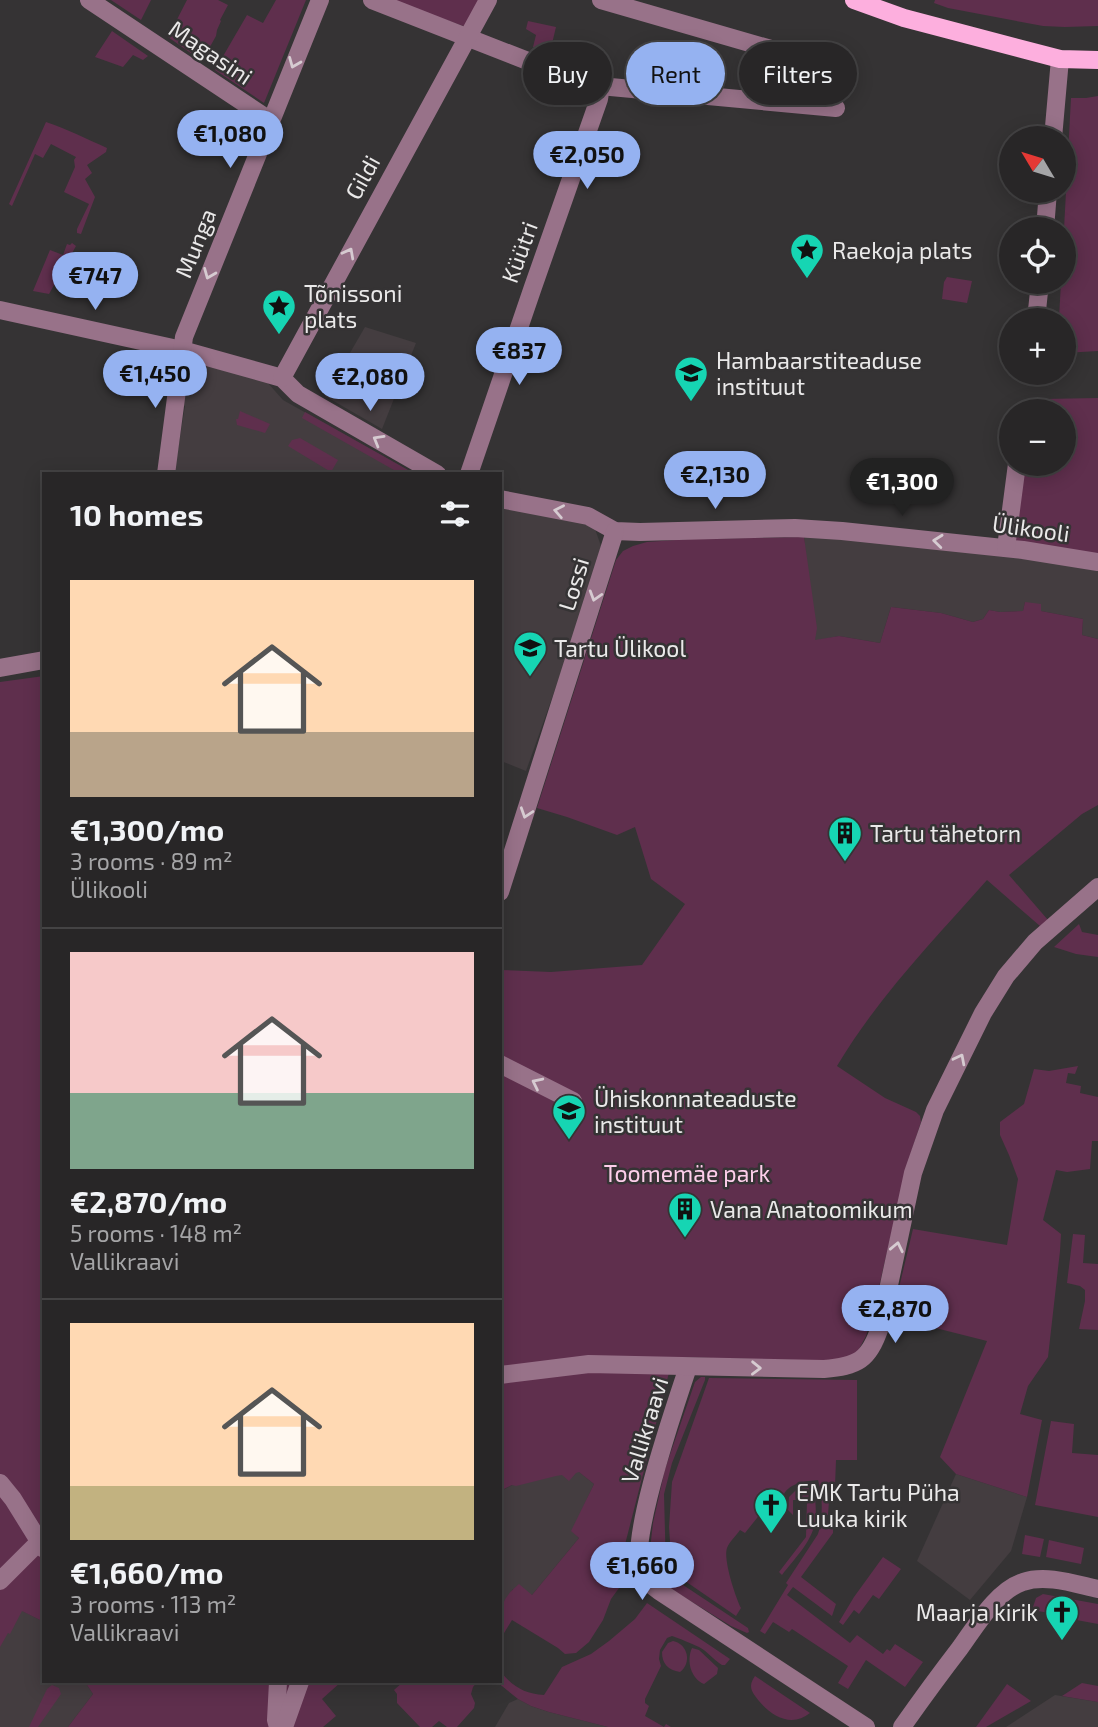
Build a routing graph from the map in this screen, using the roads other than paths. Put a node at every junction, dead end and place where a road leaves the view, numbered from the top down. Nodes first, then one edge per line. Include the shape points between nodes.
1 (89, 0) edge
2 (320, 0) edge
3 (372, 0) edge
4 (488, 0) edge
5 (601, 0) edge
6 (853, 0) edge
7 (467, 37) junction
8 (747, 42) edge
9 (523, 59) edge
10 (1060, 59) junction
11 (1098, 60) edge
12 (612, 87) edge
13 (597, 105) edge
14 (836, 108) dead end
15 (271, 121) junction
16 (1054, 126) edge
17 (0, 310) edge
18 (182, 351) junction
19 (282, 378) junction
20 (166, 472) edge
21 (434, 472) edge
22 (470, 472) edge
23 (1015, 476) edge
24 (502, 499) edge
25 (615, 531) junction
26 (1006, 548) junction
27 (1098, 562) edge
28 (42, 660) edge
29 (0, 668) edge
30 (502, 886) edge
31 (1098, 887) edge
32 (502, 1065) edge
33 (573, 1101) dead end
34 (688, 1367) junction
35 (502, 1375) edge
36 (0, 1483) edge
37 (41, 1546) edge
38 (0, 1581) edge
39 (1098, 1589) edge
40 (278, 1683) edge
41 (300, 1683) edge
42 (278, 1727) edge
43 (284, 1727) edge
44 (866, 1727) edge
45 (902, 1727) edge

1 - 15 street, Magasini
2 -> 15 street, Munga
3 - 7 street
4 - 7 street, Gildi
5 - 8 street
6 - 10 main road
7 - 9 street
19 -> 7 street, Gildi
10 - 11 main road
10 - 16 street
12 - 14 street
13 - 22 street, Küütri
15 -> 18 street, Munga
17 - 18 street
18 - 19 street
18 - 20 street, Munga
21 -> 19 street via 298,394
23 - 26 street
25 -> 24 street, Ülikooli via 588,516
26 -> 25 street, Ülikooli via 795,528
25 -> 30 street, Lossi
26 - 27 street, Ülikooli
28 - 29 street
34 -> 31 street, Vallikraavi via 824,1369 851,1366 864,1359 880,1328 913,1173 935,1110 983,1013 1035,942
33 -> 32 street
34 - 35 street via 589,1364
34 - 44 street, Vallikraavi via 651,1488 639,1555 641,1572 659,1591
36 - 37 street
37 - 38 street
39 - 45 street via 1038,1578 1011,1587 982,1618
40 - 42 street
41 - 43 street

